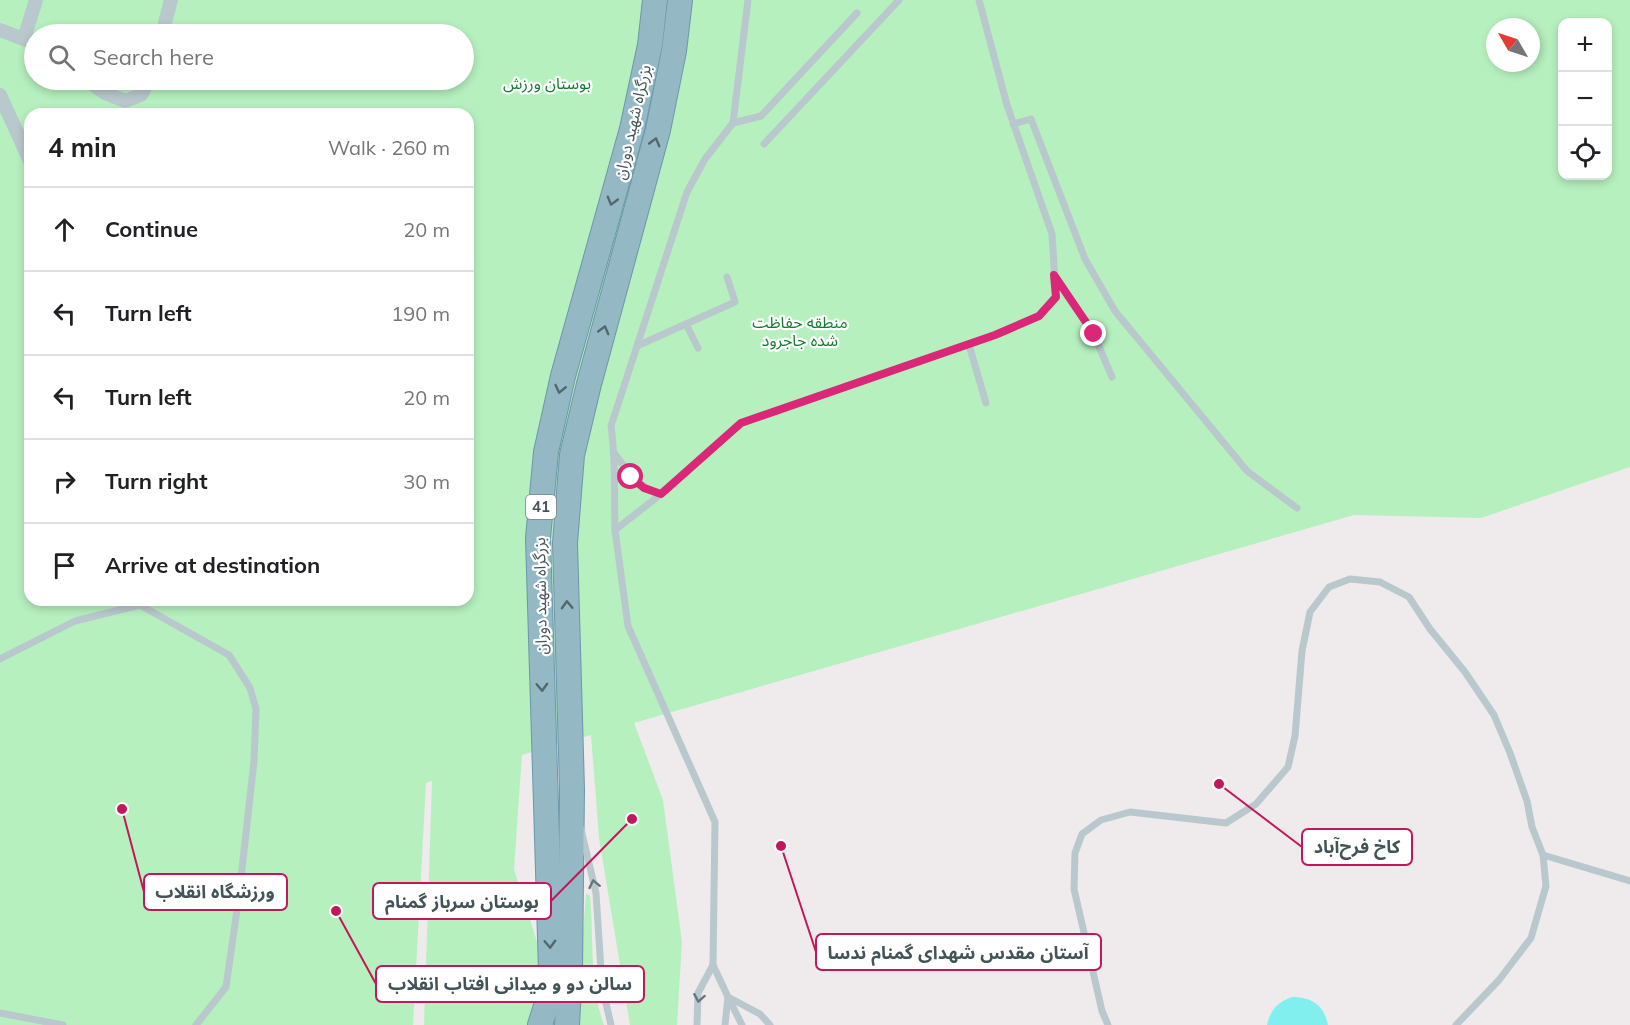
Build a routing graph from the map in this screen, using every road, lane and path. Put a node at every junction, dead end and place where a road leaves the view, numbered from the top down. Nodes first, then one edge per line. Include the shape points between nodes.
1 (36, 0) edge
2 (171, 0) edge
3 (655, 0) edge
4 (680, 0) edge
5 (748, 0) edge
6 (898, 0) edge
7 (979, 0) edge
8 (856, 13) dead end
9 (32, 24) edge
10 (165, 24) edge
11 (0, 30) edge
12 (24, 39) edge
13 (101, 90) edge
14 (144, 90) edge
15 (0, 95) edge
16 (123, 108) edge
17 (733, 123) junction
18 (1013, 124) junction
19 (764, 144) dead end
20 (24, 148) edge
21 (1054, 275) junction
22 (727, 277) dead end
23 (686, 324) junction
24 (969, 345) junction
25 (636, 346) junction
26 (698, 348) dead end
27 (1112, 376) dead end
28 (986, 403) dead end
29 (615, 454) junction
30 (661, 494) junction
31 (1297, 508) dead end
32 (615, 530) junction
33 (136, 606) edge
34 (142, 606) edge
35 (0, 659) edge
36 (572, 789) junction
37 (1543, 855) junction
38 (1630, 881) edge
39 (713, 965) junction
40 (728, 997) junction
41 (0, 1012) edge
42 (63, 1025) edge
43 (196, 1025) edge
44 (540, 1025) edge
45 (567, 1025) edge
46 (611, 1025) edge
47 (697, 1025) edge
48 (725, 1025) edge
49 (742, 1025) edge
50 (770, 1025) edge
51 (1108, 1025) edge
52 (1455, 1025) edge

1 - 9 street
2 - 10 street
3 -> 44 highway, بزرگراه شهید دوران / 41 via 632,129 563,376 546,452 538,538 551,971
36 -> 4 highway, بزرگراه شهید دوران / 41 via 565,543 572,455 658,129
5 - 17 lane
6 - 19 lane
7 - 18 lane
8 - 17 lane via 760,116
11 - 12 street
13 - 16 street
14 - 16 street
15 - 20 street
17 - 25 lane via 705,159 687,192
18 - 21 lane via 1052,234
18 - 31 lane via 1031,119 1085,259 1115,311 1247,471
21 - 24 lane via 1056,297 1039,316
21 - 27 lane via 1094,334
22 - 23 lane via 735,302
23 - 25 lane
23 - 26 lane
24 - 28 lane
24 - 30 lane via 741,423
25 - 29 lane via 612,426
29 - 30 lane via 631,477 644,488
29 - 32 lane
30 - 32 lane
32 - 39 lane via 628,626 715,822
33 - 35 lane via 75,621
34 - 43 lane via 229,655 250,688 256,709 254,760 226,987
36 - 45 highway, بزرگراه شهید دوران / 41
46 -> 36 lane via 602,986 596,893
37 - 38 lane
37 - 51 lane via 1494,715 1409,597 1380,582 1350,579 1329,587 1310,612 1288,767 1256,804 1226,823 1130,812 1101,820 1082,834 1075,853 1074,889
37 - 52 lane via 1546,886 1531,938 1499,980
39 - 40 lane
39 -> 47 lane via 698,993
40 - 48 lane
40 - 49 lane
40 - 50 lane via 760,1014
41 - 42 lane

